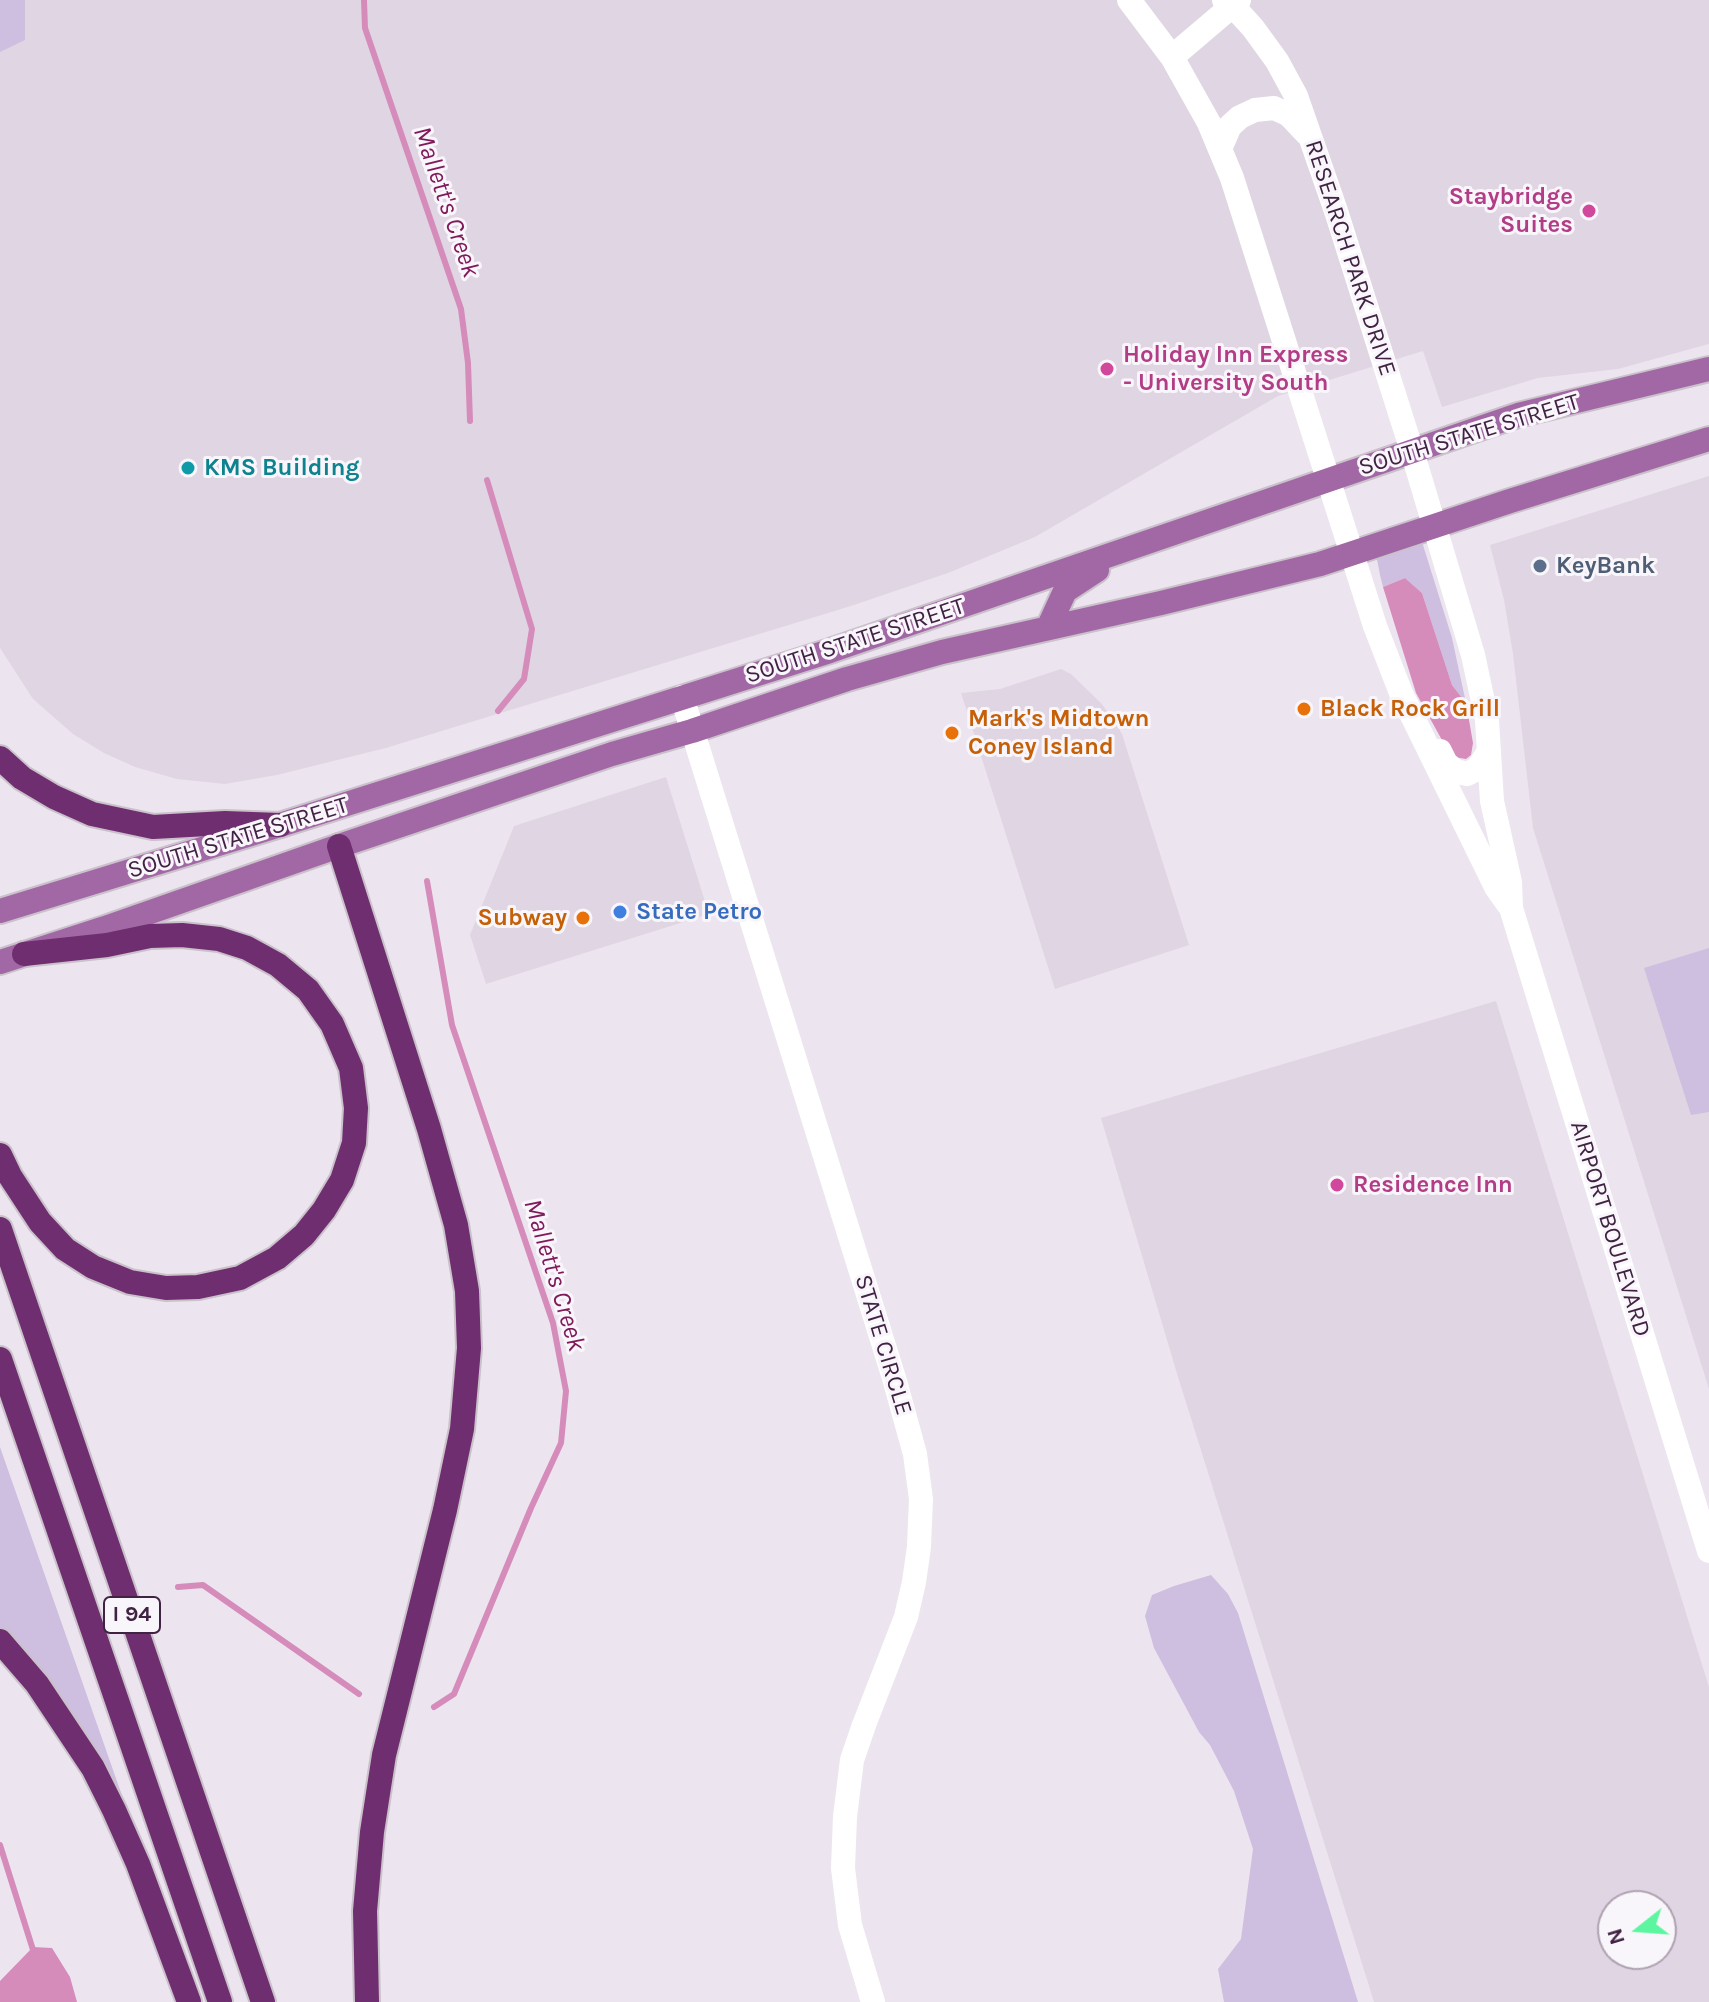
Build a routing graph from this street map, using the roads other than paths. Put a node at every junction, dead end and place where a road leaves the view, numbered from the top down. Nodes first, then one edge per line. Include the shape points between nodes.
1 (1129, 0) edge
2 (1232, 2) edge
3 (1172, 57) junction
4 (1310, 138) junction
5 (1220, 149) junction
6 (1707, 371) edge
7 (1707, 439) edge
8 (1412, 451) junction
9 (1328, 479) junction
10 (1236, 512) junction
11 (1435, 526) junction
12 (1353, 553) junction
13 (1048, 628) junction
14 (1401, 693) junction
15 (682, 697) junction
16 (601, 723) junction
17 (692, 731) junction
18 (1488, 753) junction
19 (612, 754) junction
20 (0, 758) edge
21 (280, 825) junction
22 (339, 846) junction
23 (1511, 908) junction
24 (0, 911) edge
25 (24, 954) junction
26 (0, 962) edge
27 (0, 1155) edge
28 (0, 1229) edge
29 (0, 1359) edge
30 (0, 1381) edge
31 (28, 1438) junction
32 (1709, 1551) edge
33 (0, 1641) edge
34 (189, 2002) edge
35 (220, 2002) edge
36 (263, 2002) edge
37 (367, 2002) edge
38 (873, 2002) edge

1 - 3 street
2 - 3 street, RESEARCH PARK DRIVE
2 - 4 street, RESEARCH PARK DRIVE via 1277,61
3 - 5 street
4 - 5 street via 1289,115 1274,108 1255,110 1230,126
4 - 8 street, RESEARCH PARK DRIVE
5 - 9 street
6 - 8 main road, SOUTH STATE STREET via 1544,408
7 - 11 main road, SOUTH STATE STREET
8 - 9 main road, SOUTH STATE STREET
8 - 11 street, RESEARCH PARK DRIVE
9 - 10 main road, SOUTH STATE STREET
9 - 12 street, AIRPORT BOULEVARD
10 - 13 main road via 1092,572 1065,591
10 - 15 main road, SOUTH STATE STREET
11 - 12 main road, SOUTH STATE STREET
11 - 18 street, AIRPORT BOULEVARD via 1473,655 1487,720
12 - 13 main road, SOUTH STATE STREET
12 - 14 street, AIRPORT BOULEVARD
13 - 17 main road, SOUTH STATE STREET via 861,675
14 - 18 street via 1420,711 1455,771 1467,774 1477,769
14 - 23 street, AIRPORT BOULEVARD
15 - 16 main road, SOUTH STATE STREET
15 - 17 street, STATE CIRCLE
16 - 19 street
16 - 21 main road, SOUTH STATE STREET
17 - 19 main road, SOUTH STATE STREET
17 - 38 street, STATE CIRCLE via 915,1454 921,1499 914,1582 852,1760 845,1817 843,1868 850,1925
18 - 23 street, AIRPORT BOULEVARD
19 - 22 main road, SOUTH STATE STREET
20 - 21 highway via 22,778 92,814 153,827
21 - 22 main road via 328,834
21 - 24 main road, SOUTH STATE STREET
22 - 25 main road, SOUTH STATE STREET
22 - 37 highway via 456,1225 467,1291 469,1348 462,1429 384,1755 365,1911
23 - 32 street, AIRPORT BOULEVARD
25 - 26 main road, SOUTH STATE STREET
25 - 27 highway via 182,935 219,939 278,965 308,990 332,1024 351,1068 354,1143 342,1180 304,1235 277,1258 240,1278 198,1287 130,1282 65,1249 40,1222
28 - 36 highway, I 94
29 - 31 highway, I 94
30 - 31 highway
31 - 35 highway, I 94
33 - 34 highway via 37,1684 93,1768 138,1864

